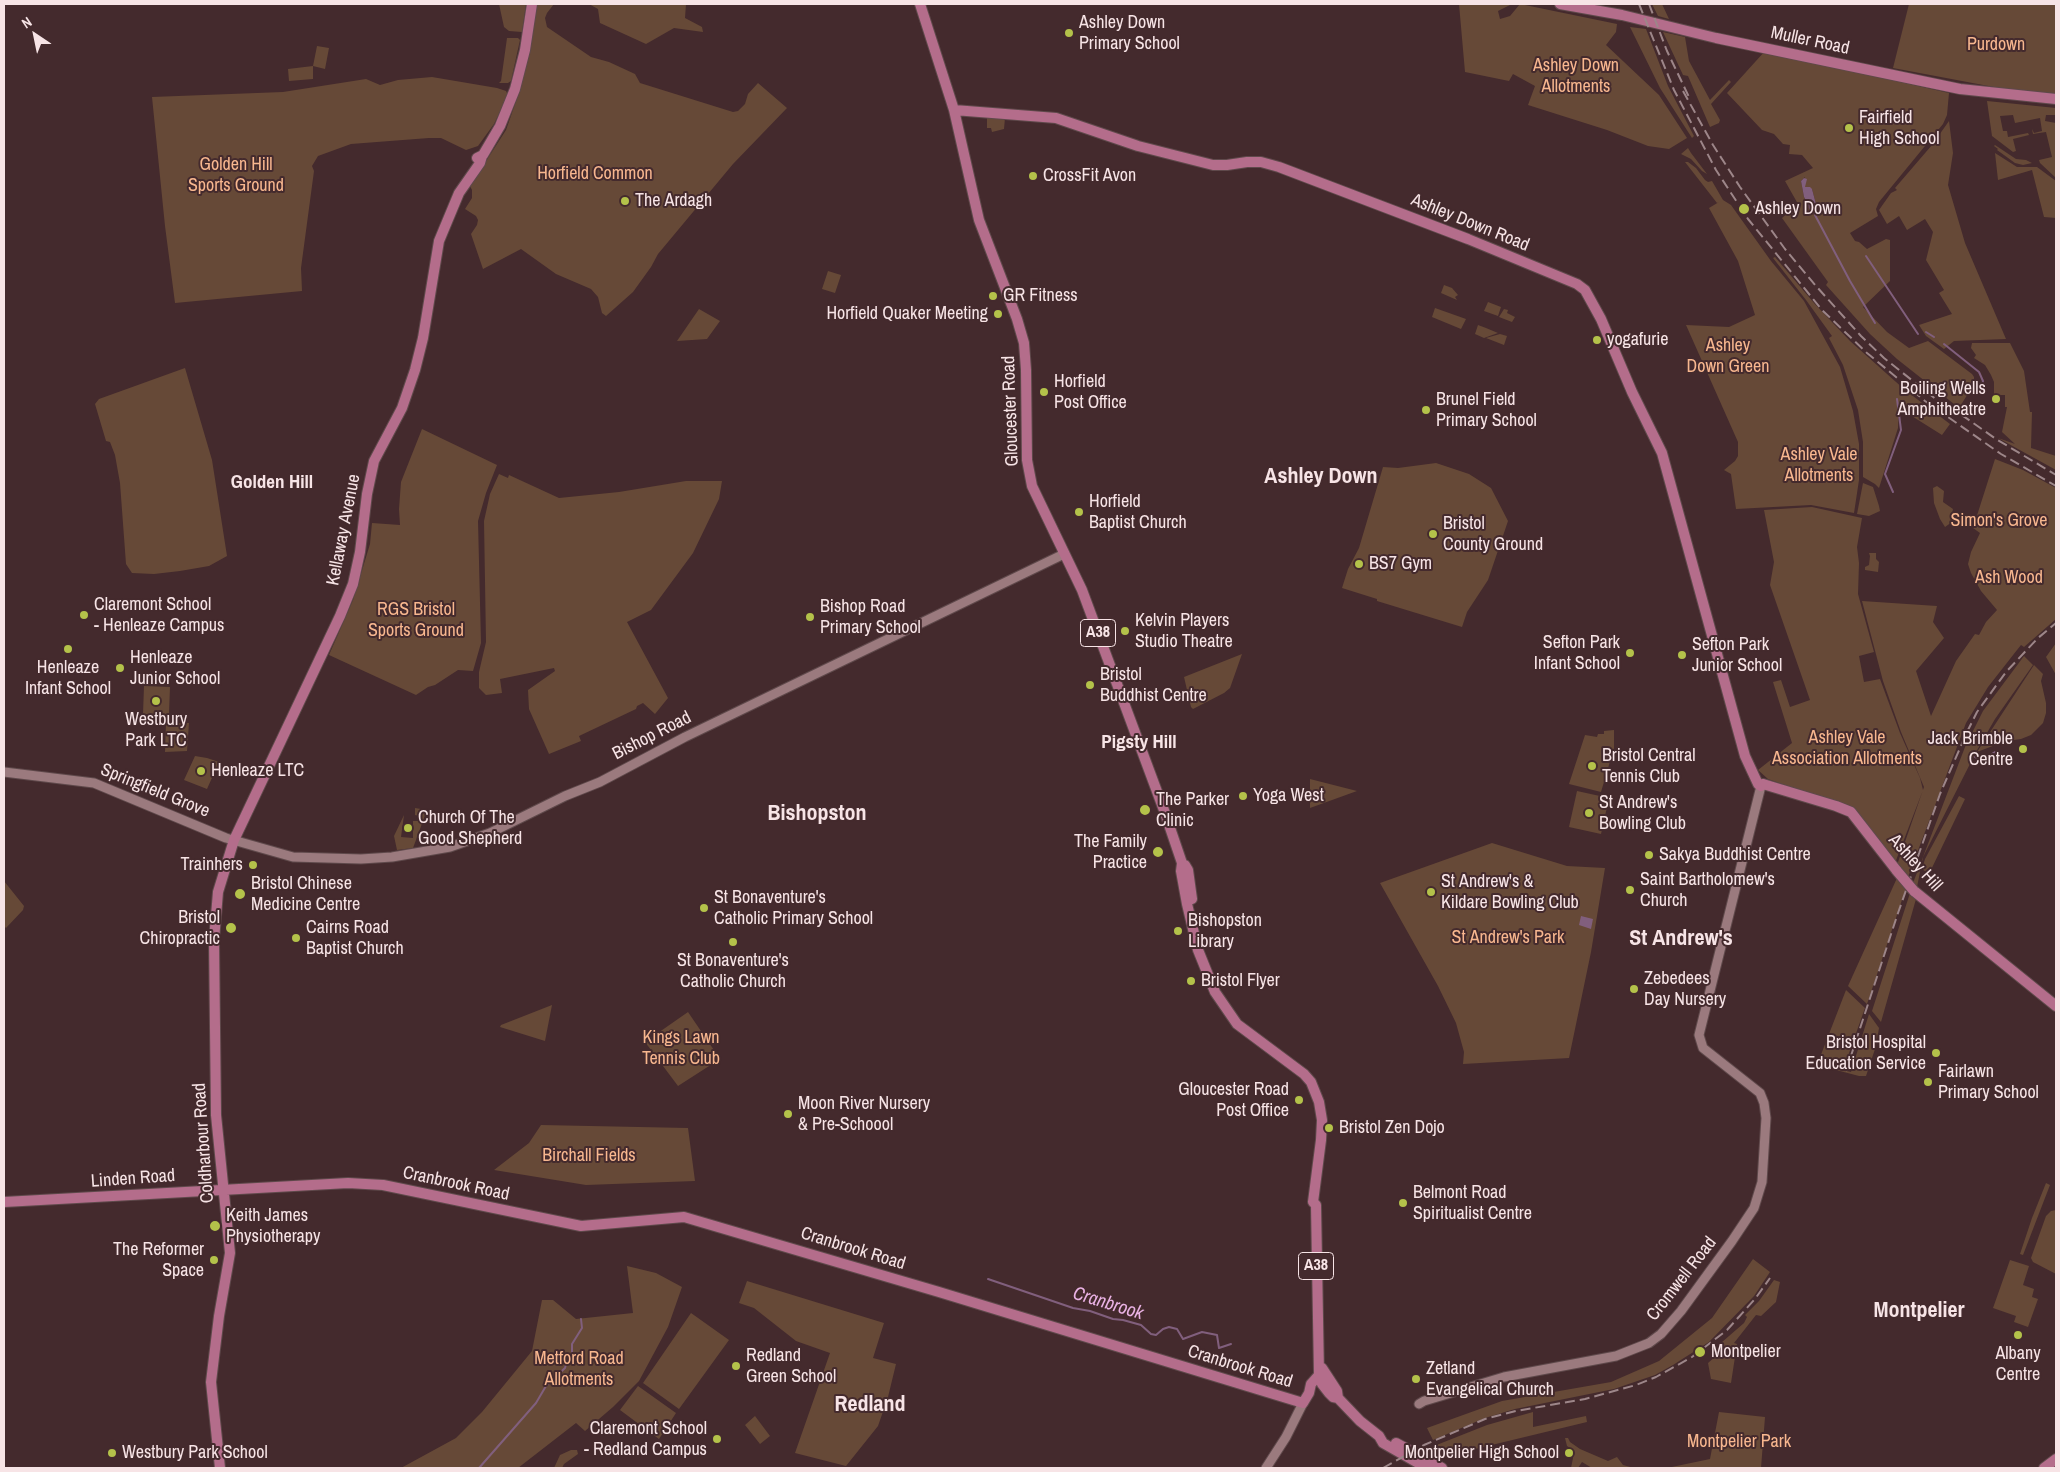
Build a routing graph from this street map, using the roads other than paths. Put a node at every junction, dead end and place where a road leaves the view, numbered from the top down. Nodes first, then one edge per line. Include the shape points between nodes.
1 (532, 4) edge
2 (920, 4) edge
3 (1560, 4) edge
4 (2056, 100) edge
5 (954, 110) junction
6 (1064, 554) junction
7 (4, 772) edge
8 (1760, 785) junction
9 (234, 840) junction
10 (214, 934) joint
11 (2056, 1006) edge
12 (383, 1186) joint
13 (223, 1189) junction
14 (4, 1202) edge
15 (1323, 1375) junction
16 (1303, 1403) junction
17 (1419, 1404) dead end
18 (1407, 1453) junction
19 (2056, 1459) edge
20 (1430, 1463) junction
21 (1415, 1466) edge
22 (220, 1468) edge
23 (1266, 1468) edge
24 (1442, 1468) edge
25 (2044, 1468) edge

1 - 9 main road, Kellaway Avenue via 515,89 482,160 450,210 439,241 423,338 407,396 374,461 353,584
2 - 5 main road, Gloucester Road / A38
3 - 4 main road, Muller Road via 1960,89
5 - 6 main road, Gloucester Road / A38 via 979,220 1024,344 1030,478 1040,507
5 - 8 main road, Ashley Down Road via 1056,118 1138,146 1213,165 1261,162 1412,217 1578,284 1585,290 1601,319 1662,453 1744,756
6 - 9 street, Bishop Road via 490,833 458,844 392,857 344,860 293,857
6 - 15 main road, Gloucester Road / A38 via 1082,590 1182,863 1187,907 1207,975 1221,1002 1240,1026 1304,1074 1320,1102 1322,1120 1313,1202 1316,1205
7 - 9 street, Springfield Grove via 104,785
8 - 11 main road, Ashley Hill, bridge via 1851,812 1914,891
8 - 17 street, Cromwell Road via 1700,1030 1702,1047 1760,1093 1762,1098 1766,1118 1762,1182 1754,1208 1671,1324 1649,1343 1616,1356 1504,1377
9 - 10 main road, Kellaway Avenue via 218,892
10 - 13 main road, Coldharbour Road via 216,1115
12 - 13 main road, Linden Road via 348,1183
12 - 16 main road, Cranbrook Road via 581,1226 684,1217
13 - 14 main road, Linden Road
13 - 22 main road, Coldharbour Road via 230,1254 211,1382
15 - 16 main road via 1309,1387
15 - 18 main road, A38 via 1337,1391 1338,1398 1360,1421
16 - 23 street
18 - 20 main road, A38 via 1426,1458
18 - 21 main road, A38
19 - 25 main road
20 - 21 main road, A38
20 - 24 main road, A38

